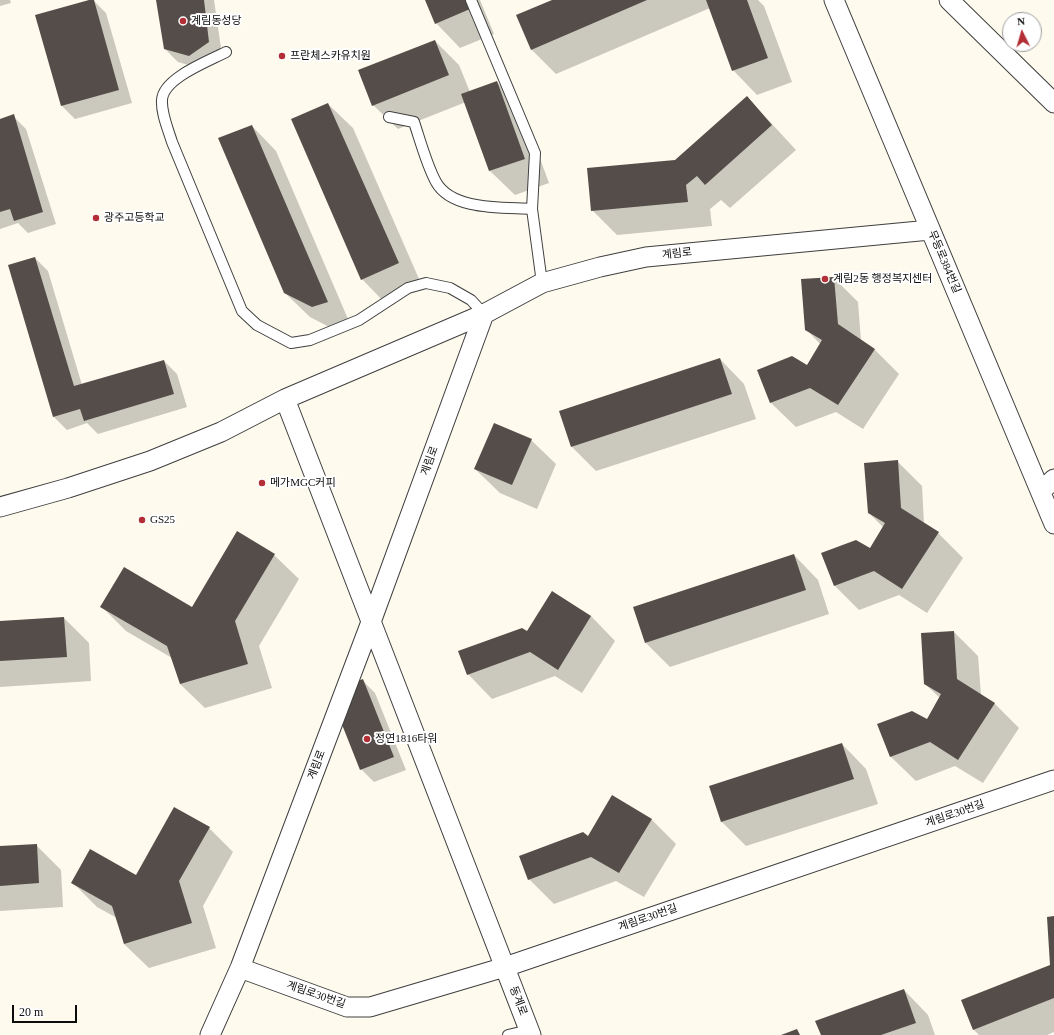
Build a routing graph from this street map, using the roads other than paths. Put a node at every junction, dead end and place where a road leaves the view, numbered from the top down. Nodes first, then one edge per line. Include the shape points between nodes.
1 (471, 0) edge
2 (834, 0) edge
3 (949, 0) edge
4 (226, 52) dead end
5 (1054, 103) edge
6 (389, 117) dead end
7 (532, 209) junction
8 (930, 230) junction
9 (542, 283) junction
10 (484, 314) junction
11 (286, 399) junction
12 (1047, 485) edge
13 (0, 507) edge
14 (1054, 524) edge
15 (371, 622) junction
16 (1054, 780) edge
17 (505, 967) junction
18 (240, 968) junction
19 (530, 1033) edge
20 (210, 1035) edge
21 (508, 1035) edge

1 - 7 lane via 534,153
2 - 8 street, 무등로384번길
3 - 5 street
4 - 10 lane via 166,86 162,99 172,142 242,311 257,325 291,344 310,340 359,320 408,288 426,283 450,288 471,300
6 - 7 lane via 414,122 436,183 448,194 461,202 475,205
7 - 9 lane
8 - 9 street, 계림로 via 646,257
8 - 12 street, 무등로384번길
9 - 10 street, 계림로
10 - 11 street
10 - 15 street, 계림로
11 - 13 street via 221,432 150,461
11 - 15 street, 동계로
12 - 14 street, 무등로384번길
15 - 17 street, 동계로
15 - 18 street, 계림로
16 - 17 street, 계림로30번길
17 - 18 street, 계림로30번길 via 361,1008 347,1007
17 - 19 street, 동계로
18 - 20 street, 계림로
19 - 21 lane

